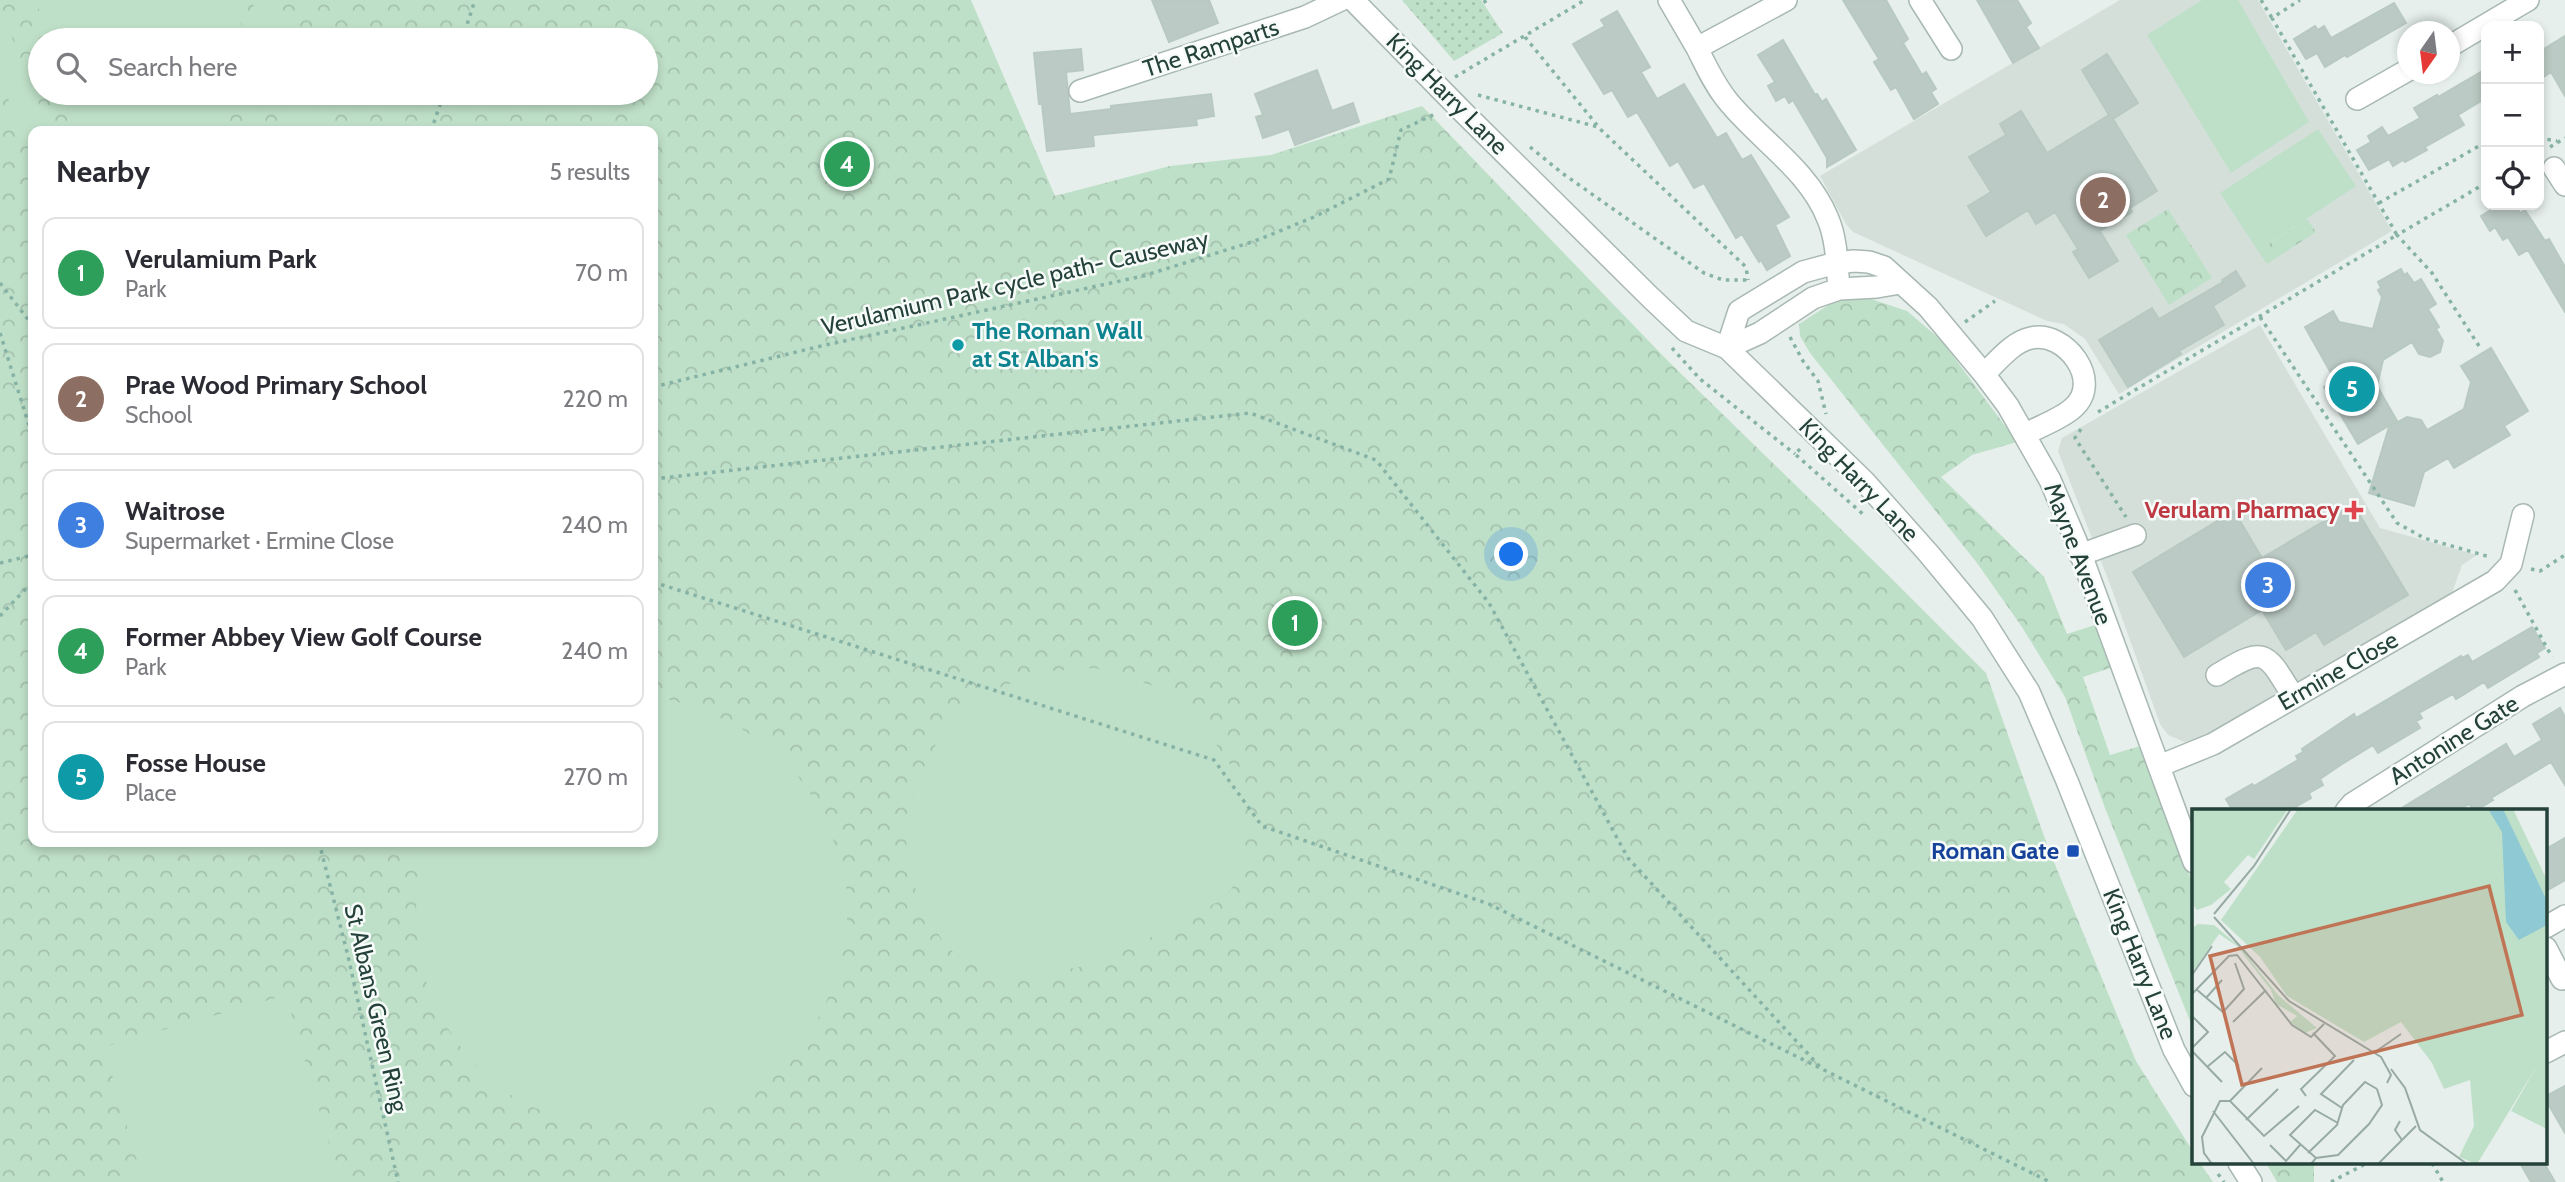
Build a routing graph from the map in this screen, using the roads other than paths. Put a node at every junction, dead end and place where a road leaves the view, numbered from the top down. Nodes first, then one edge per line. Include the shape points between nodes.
1 (1341, 0) edge
2 (1353, 0) edge
3 (1669, 0) edge
4 (1786, 0) edge
5 (1920, 0) edge
6 (2528, 0) edge
7 (2460, 40) edge
8 (1697, 48) junction
9 (1951, 49) dead end
10 (2397, 76) edge
11 (1080, 91) dead end
12 (2357, 99) dead end
13 (1836, 263) junction
14 (1899, 283) junction
15 (1839, 289) junction
16 (1727, 348) junction
17 (1984, 374) junction
18 (2026, 434) junction
19 (2523, 515) dead end
20 (2135, 535) road end
21 (2080, 555) junction
22 (2217, 675) dead end
23 (2564, 675) edge
24 (2293, 696) junction
25 (2159, 766) junction
26 (2348, 809) edge
27 (2192, 857) edge
28 (2565, 916) edge
29 (2548, 926) edge
30 (2548, 951) edge
31 (2562, 979) dead end
32 (2565, 1042) edge
33 (2548, 1051) edge
34 (2192, 1082) edge
35 (2240, 1164) edge
36 (2251, 1182) edge

1 - 11 street, The Ramparts via 1305,17
2 - 16 street, King Harry Lane via 1460,98 1686,331
3 - 8 street
4 - 8 street
5 - 9 street
6 - 7 street
8 - 13 street via 1728,101 1806,181 1829,220
10 - 12 street
13 - 14 street, Mayne Avenue via 1884,267
13 - 15 street
13 - 16 street, Mayne Avenue via 1803,272 1739,311
14 - 15 street
14 - 17 street, Mayne Avenue via 1928,307
15 - 16 street via 1813,298 1760,333
16 - 34 street, King Harry Lane via 1864,481 1929,554 1982,618 2029,692 2174,1050
17 - 18 street, Mayne Avenue
17 - 18 street via 2029,338 2057,341 2077,361 2086,380 2080,400 2073,409
18 - 21 street, Mayne Avenue
19 - 24 street, Ermine Close via 2511,564 2495,581
20 - 21 street
21 - 25 street, Mayne Avenue
22 - 24 street via 2249,656 2262,657 2271,660
23 - 26 street, Antonine Gate
24 - 25 street, Ermine Close via 2213,744
25 - 27 street, Mayne Avenue
28 - 29 street
30 - 31 street
32 - 33 street
35 - 36 street

